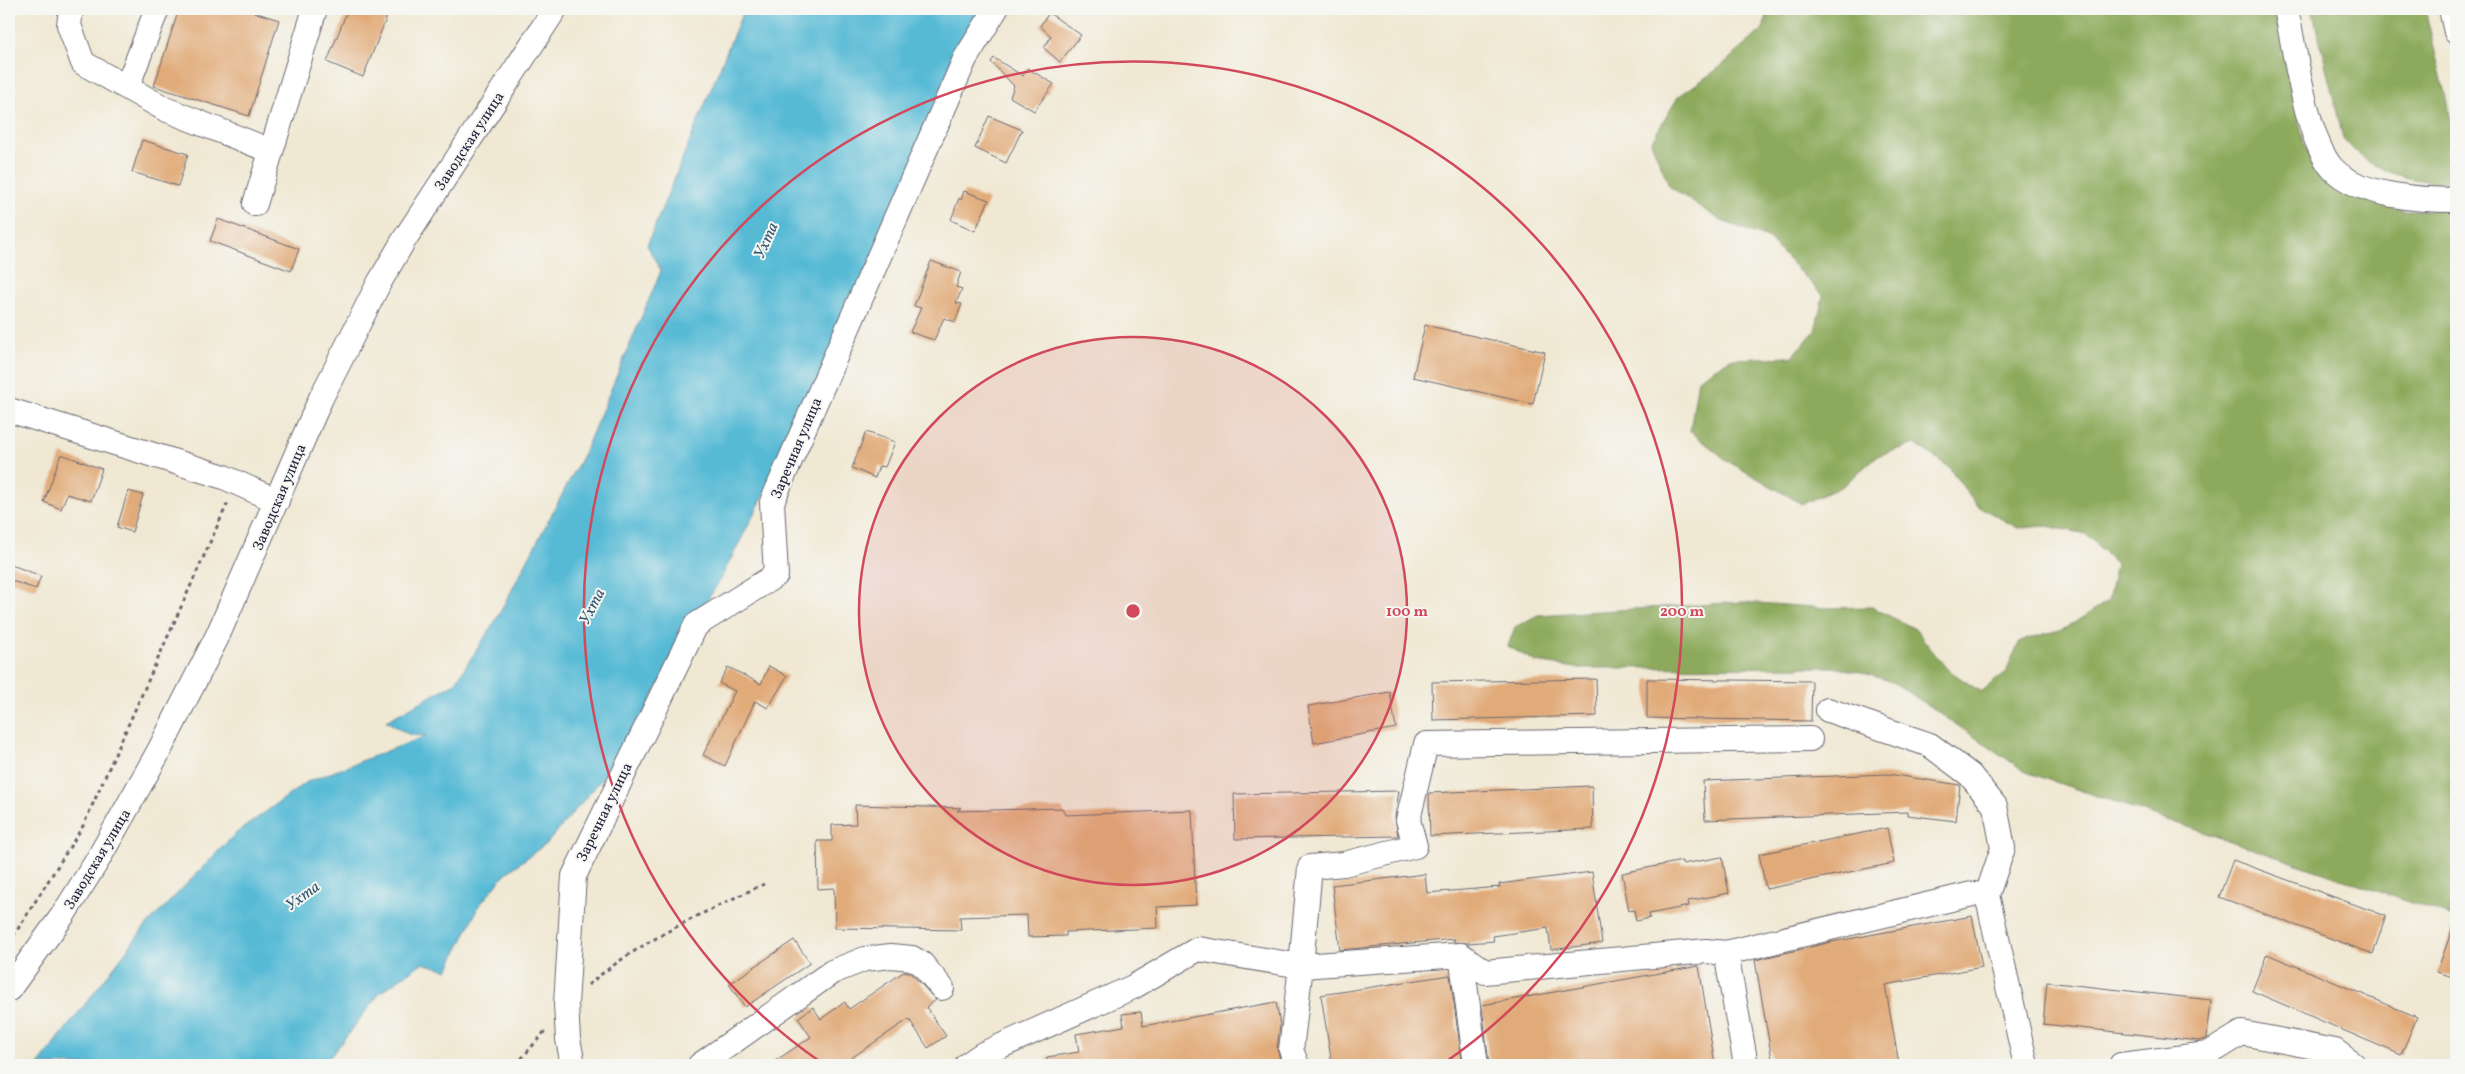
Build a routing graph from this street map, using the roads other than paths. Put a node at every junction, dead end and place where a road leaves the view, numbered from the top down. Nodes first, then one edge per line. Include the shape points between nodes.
1 (71, 9) edge
2 (156, 9) edge
3 (315, 9) edge
4 (996, 9) edge
5 (2286, 9) edge
6 (2451, 9) edge
7 (545, 12) edge
8 (2456, 32) edge
9 (127, 87) junction
10 (271, 151) junction
11 (2456, 200) edge
12 (255, 204) dead end
13 (9, 410) edge
14 (278, 501) junction
15 (1828, 710) dead end
16 (1810, 739) dead end
17 (1987, 895) junction
18 (1726, 952) junction
19 (1461, 955) junction
20 (1301, 966) junction
21 (942, 988) dead end
22 (9, 989) edge
23 (573, 1065) edge
24 (700, 1065) edge
25 (967, 1065) edge
26 (1297, 1065) edge
27 (1476, 1065) edge
28 (1746, 1065) edge
29 (2026, 1065) edge
30 (2121, 1065) edge
31 (2354, 1065) edge

1 - 9 street via 69,25 83,63
2 - 9 street
3 - 10 street
4 - 23 street, Заречная улица via 965,59 772,502 776,575 696,625 574,876 566,1004
5 - 11 street via 2314,133 2333,169 2348,180 2374,190 2404,197
6 - 8 street
7 - 14 street, Заводская улица via 379,283 321,398
9 - 10 street via 165,109
10 - 12 street
13 - 14 street via 224,477
14 - 22 street, Заводская улица via 218,637 160,751 63,915
15 - 17 street via 1930,745 1970,776 1995,806 2003,848
16 - 20 street via 1426,744 1408,820 1415,846 1344,864 1310,867
17 - 18 street via 1972,894
17 - 29 street
18 - 19 street via 1485,972
18 - 28 street
19 - 20 street
19 - 27 street
20 - 25 street via 1198,949 1133,988 983,1054
20 - 26 street via 1291,1050
21 - 24 street via 922,964 912,958 865,959 832,972
30 - 31 street via 2208,1054 2242,1033 2335,1051

